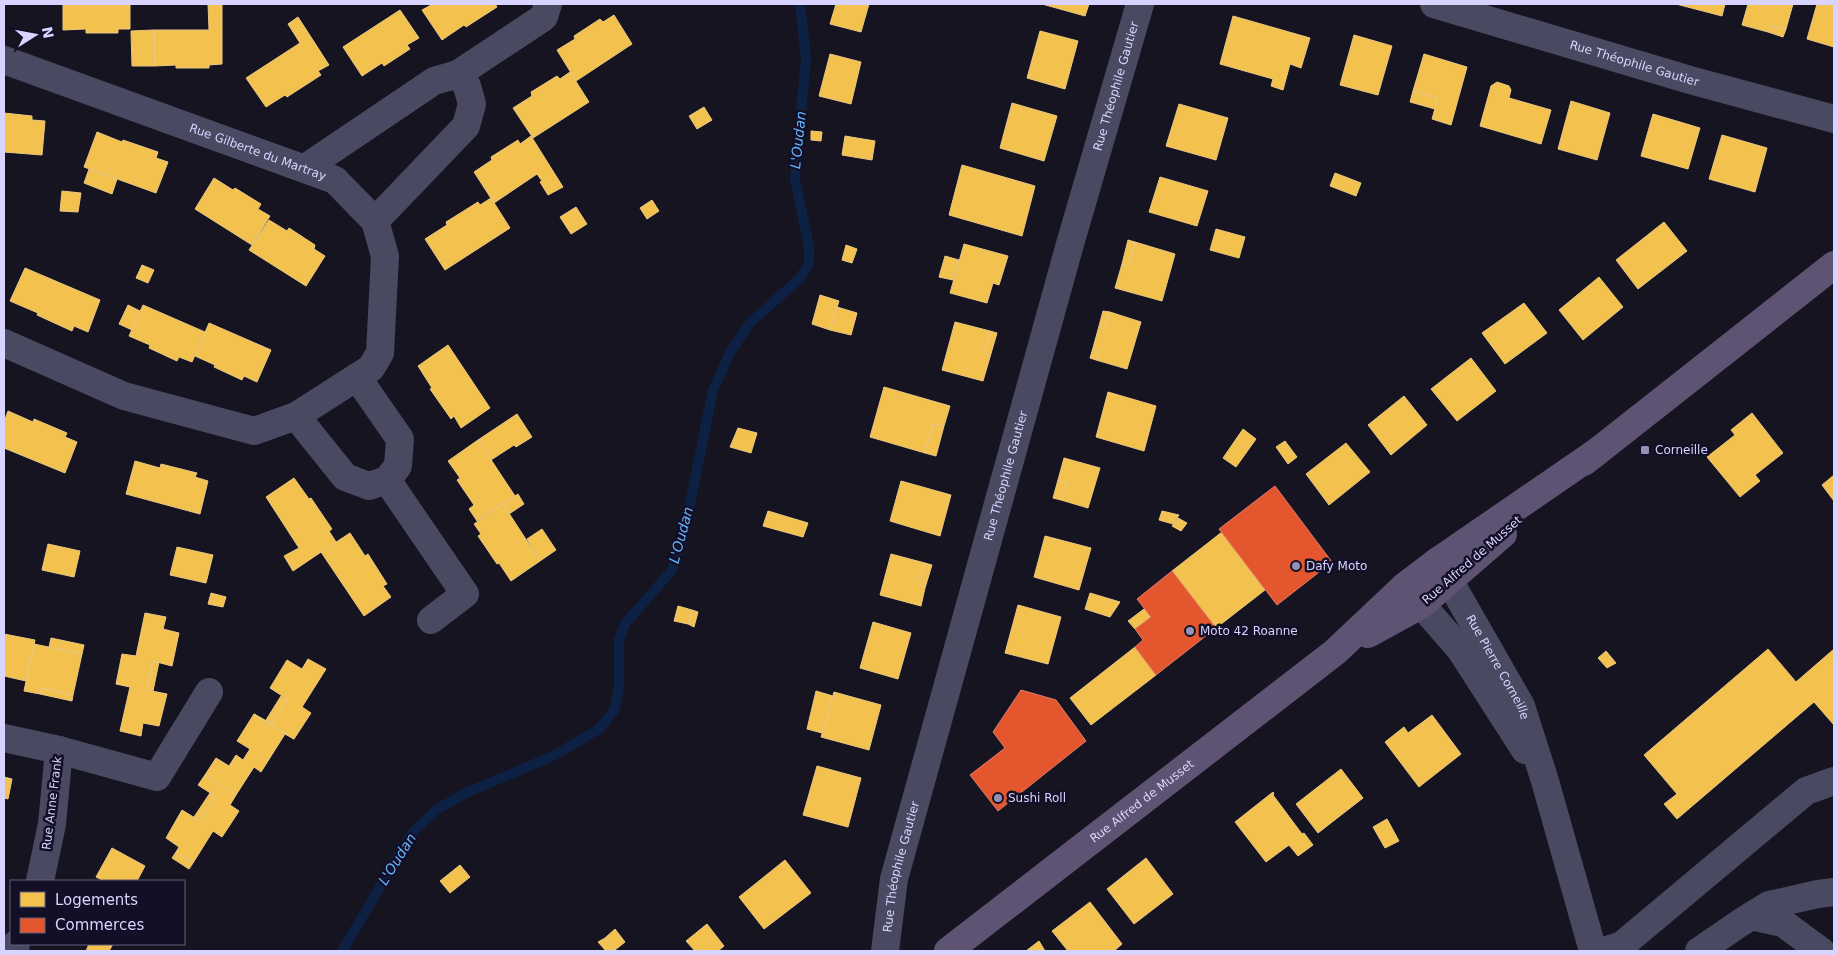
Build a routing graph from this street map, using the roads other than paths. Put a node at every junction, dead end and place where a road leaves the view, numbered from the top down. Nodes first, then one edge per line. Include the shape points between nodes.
1 (548, 4) edge
2 (1140, 4) edge
3 (1434, 4) edge
4 (4, 60) edge
5 (458, 74) junction
6 (1834, 119) edge
7 (305, 168) junction
8 (375, 221) junction
9 (1834, 265) edge
10 (4, 343) edge
11 (357, 377) junction
12 (296, 416) junction
13 (387, 480) junction
14 (1443, 571) junction
15 (1413, 595) junction
16 (431, 620) dead end
17 (209, 692) dead end
18 (4, 738) edge
19 (59, 750) junction
20 (1545, 781) junction
21 (1834, 781) edge
22 (40, 880) edge
23 (1834, 892) edge
24 (1751, 916) junction
25 (885, 951) edge
26 (948, 951) edge
27 (1593, 951) edge
28 (1604, 951) edge
29 (1699, 951) edge
30 (1821, 951) edge

1 - 5 street via 544,17
2 - 25 street, Rue Théophile Gautier via 894,879
3 - 6 street, Rue Théophile Gautier
4 - 7 street, Rue Gilberte du Martray
5 - 7 street via 434,81
5 - 8 street via 467,86 472,104 466,126
7 - 8 street, Rue Gilberte du Martray via 336,180
8 - 11 street, Rue Gilberte du Martray via 385,256 380,353 371,368
9 - 14 main road, Rue Alfred de Musset
10 - 12 street, Rue Gilberte du Martray via 124,396 254,431
11 - 12 street, Rue Gilberte du Martray
11 - 13 street via 400,439 398,466
12 - 13 street via 345,477 369,486
13 - 16 street via 465,594
14 - 15 main road, Rue Alfred de Musset
14 - 20 street, Rue Pierre Corneille via 1521,706
15 - 20 street, Rue Pierre Corneille via 1460,649
15 - 26 main road, Rue Alfred de Musset
17 - 19 street via 158,777
18 - 19 street, Rue Anne Frank
19 - 22 street, Rue Anne Frank via 52,824
20 - 27 street, Rue Pierre Corneille
21 - 28 street via 1806,791 1622,945
23 - 24 street via 1769,905
24 - 29 street
24 - 30 street via 1783,923

